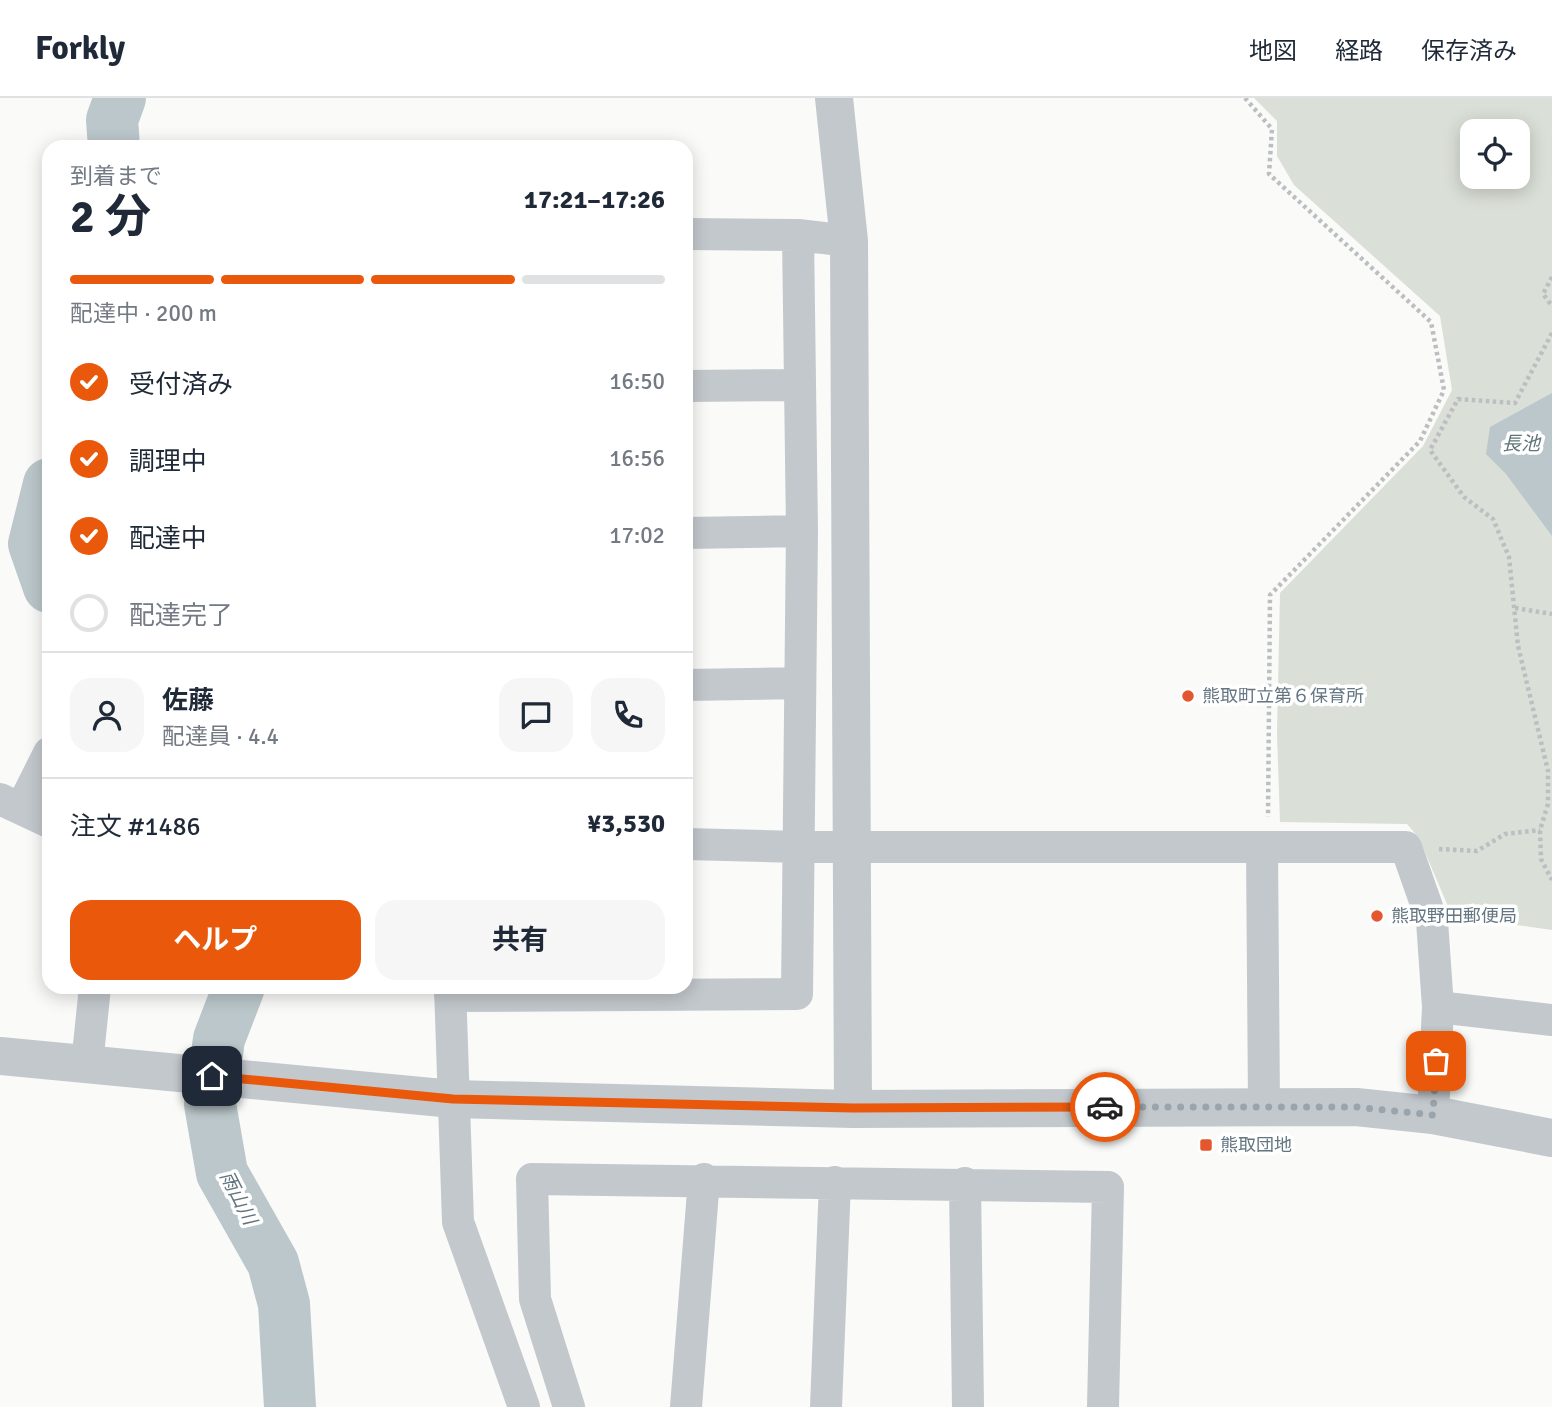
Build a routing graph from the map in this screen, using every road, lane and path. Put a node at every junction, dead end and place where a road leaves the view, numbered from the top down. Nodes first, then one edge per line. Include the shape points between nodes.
1 (834, 98) edge
2 (1245, 98) edge
3 (693, 234) edge
4 (798, 234) junction
5 (849, 241) junction
6 (1552, 277) edge
7 (1552, 306) edge
8 (1552, 334) edge
9 (799, 385) junction
10 (693, 386) edge
11 (802, 531) junction
12 (693, 533) edge
13 (1516, 608) junction
14 (1552, 614) edge
15 (800, 683) junction
16 (693, 685) edge
17 (1546, 763) junction
18 (1552, 766) edge
19 (42, 768) edge
20 (23, 810) edge
21 (1540, 830) junction
22 (693, 844) edge
23 (851, 845) junction
24 (797, 847) junction
25 (1406, 847) junction
26 (1262, 848) junction
27 (1552, 880) edge
28 (693, 993) edge
29 (94, 994) edge
30 (450, 994) edge
31 (1438, 1007) junction
32 (1552, 1020) edge
33 (0, 1056) edge
34 (87, 1064) junction
35 (453, 1099) junction
36 (1264, 1105) junction
37 (853, 1108) junction
38 (1433, 1115) junction
39 (1552, 1138) edge
40 (704, 1179) junction
41 (835, 1182) junction
42 (965, 1183) junction
43 (524, 1407) edge
44 (569, 1407) edge
45 (686, 1407) edge
46 (826, 1407) edge
47 (968, 1407) edge
48 (1103, 1407) edge

1 - 5 street
2 - 26 path via 1272,129 1269,174 1431,322 1444,390 1420,441 1270,595 1268,823
3 - 4 street
4 - 5 street
4 - 9 street
5 - 23 street
6 - 7 path via 1543,294
8 - 13 path via 1515,403 1458,399 1430,450 1464,497 1493,519 1509,556
9 - 10 street
9 - 11 street
11 - 12 street
11 - 15 street
13 - 14 path
13 - 17 path via 1518,646
15 - 16 street
15 - 24 street
17 - 18 path
17 - 21 path via 1548,804
19 - 20 street
21 - 25 path via 1505,834 1477,851
21 - 27 path via 1541,859
22 - 24 street
23 - 24 street
23 - 26 street
23 - 37 street
24 - 28 street via 797,994
25 - 26 street
25 - 31 street via 1432,921
26 - 36 street
29 - 34 street
30 - 35 street
31 - 32 street
31 - 38 street
33 - 34 street
34 - 35 street
35 - 37 street
35 - 43 street via 458,1222
36 - 37 street
36 - 38 street
38 - 39 street
40 - 41 street
40 - 44 street via 532,1179 536,1299
40 - 45 street
41 - 42 street
41 - 46 street
42 - 47 street
42 - 48 street via 1108,1187

